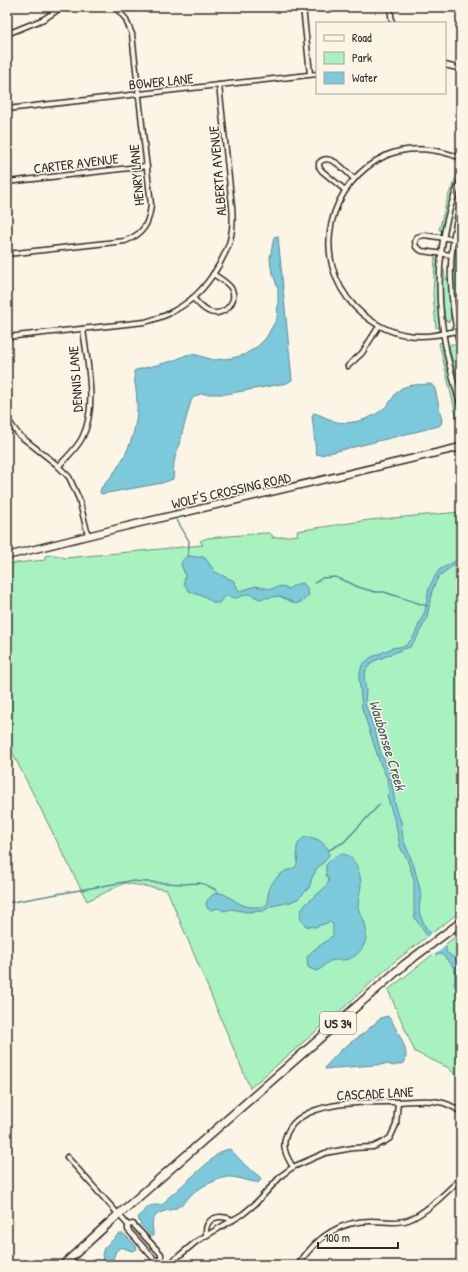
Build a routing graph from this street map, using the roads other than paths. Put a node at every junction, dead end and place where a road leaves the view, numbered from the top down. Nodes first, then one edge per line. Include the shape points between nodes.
1 (62, 7) edge
2 (115, 7) edge
3 (303, 7) edge
4 (390, 7) edge
5 (392, 22) edge
6 (7, 34) edge
7 (446, 65) edge
8 (461, 69) edge
9 (310, 74) junction
10 (316, 74) edge
11 (219, 85) junction
12 (139, 94) junction
13 (7, 109) edge
14 (461, 158) edge
15 (147, 166) junction
16 (354, 179) junction
17 (461, 179) edge
18 (7, 182) edge
19 (346, 190) junction
20 (461, 203) edge
21 (442, 238) junction
22 (452, 239) junction
23 (441, 253) junction
24 (7, 254) edge
25 (451, 255) junction
26 (213, 274) junction
27 (193, 298) junction
28 (378, 326) junction
29 (82, 329) junction
30 (459, 330) edge
31 (443, 334) junction
32 (7, 337) edge
33 (461, 352) edge
34 (348, 366) dead end
35 (461, 407) edge
36 (7, 419) edge
37 (461, 447) edge
38 (59, 466) junction
39 (88, 535) junction
40 (7, 556) edge
41 (461, 922) edge
42 (398, 1102) junction
43 (461, 1112) edge
44 (67, 1157) dead end
45 (293, 1167) junction
46 (461, 1178) edge
47 (118, 1215) junction
48 (233, 1220) junction
49 (128, 1225) junction
50 (206, 1234) junction
51 (161, 1260) junction
52 (64, 1265) edge
53 (167, 1265) edge
54 (298, 1265) edge

1 - 6 street via 44,19
2 - 12 street, HENRY LANE via 125,18 130,29
3 - 9 street
4 - 5 street
7 - 8 street
9 - 10 street, BOWER LANE
9 - 11 street, BOWER LANE
11 - 12 street, BOWER LANE
11 - 26 street, ALBERTA AVENUE via 233,220 226,251
12 - 13 street, BOWER LANE
12 - 15 street, HENRY LANE
14 - 16 street via 433,150 410,149 388,155 369,165
15 - 18 street, CARTER AVENUE
15 - 24 street, HENRY LANE via 150,217 145,227 132,238 119,242
16 - 19 street
16 - 19 street via 331,159 321,160 319,167 322,171
17 - 21 street
19 - 28 street via 335,210 330,227 330,261 346,297
20 - 22 street
21 - 22 street
21 - 23 street
21 - 23 street via 420,236 415,242 419,249
22 - 25 street
23 - 25 street
23 - 31 street via 439,292
25 - 30 street via 452,308
26 - 27 street, ALBERTA AVENUE
26 - 27 street via 230,287 233,294 229,308 222,312 210,312
27 - 29 street, ALBERTA AVENUE via 165,316 145,322
28 - 31 street via 407,335
28 - 34 street via 362,353
29 - 32 street, ALBERTA AVENUE
29 - 38 street, DENNIS LANE via 90,416 82,439
30 - 31 street
30 - 33 street
31 - 35 street
36 - 38 street via 19,435
37 - 39 main road, WOLF'S CROSSING ROAD
38 - 39 street via 76,490
39 - 40 main road, WOLF'S CROSSING ROAD
41 - 47 main road, US 34 via 422,950
42 - 43 street, CASCADE LANE via 440,1102
42 - 45 street via 396,1125 390,1138 384,1142 373,1147 325,1153
42 - 45 street, CASCADE LANE via 346,1104 299,1118 288,1129 285,1137 285,1151
44 - 47 street
45 - 48 street via 255,1204
46 - 54 street via 414,1218 400,1222 361,1222 330,1232 313,1245
47 - 49 street
47 - 52 main road, US 34
48 - 50 street
48 - 50 street via 222,1217 211,1220 206,1228
49 - 51 street via 128,1230 155,1260
49 - 51 street via 134,1224 161,1254
50 - 53 street
51 - 53 street

